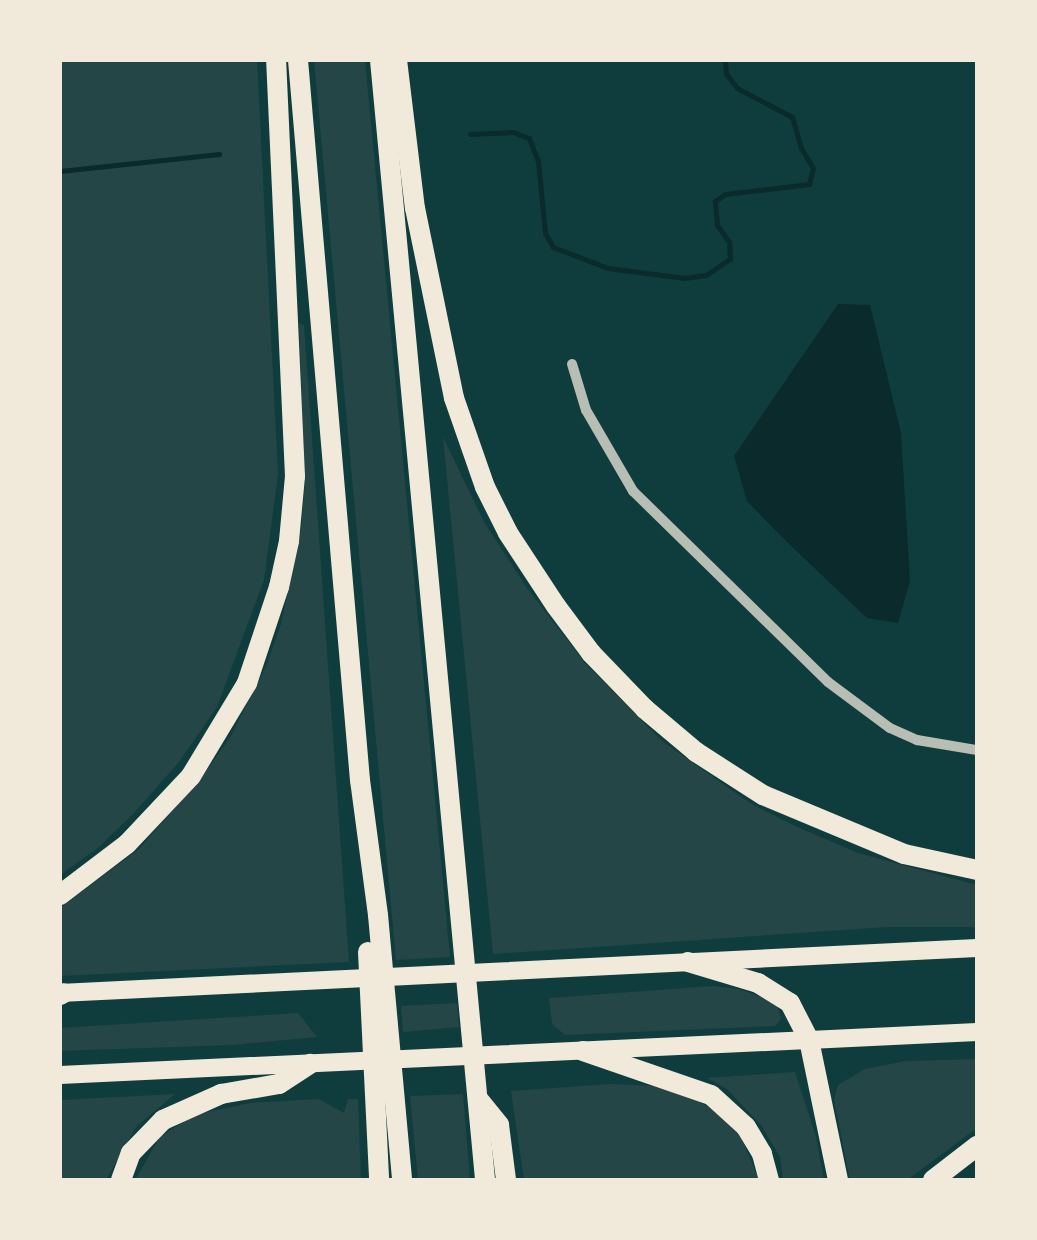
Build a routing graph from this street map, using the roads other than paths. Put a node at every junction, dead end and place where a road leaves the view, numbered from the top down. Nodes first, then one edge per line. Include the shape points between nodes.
1 (276, 60) edge
2 (298, 60) edge
3 (380, 60) edge
4 (397, 60) edge
5 (572, 364) dead end
6 (977, 750) edge
7 (360, 780) junction
8 (977, 870) edge
9 (60, 895) edge
10 (977, 948) edge
11 (688, 962) junction
12 (61, 994) edge
13 (977, 1032) edge
14 (808, 1040) junction
15 (582, 1052) junction
16 (318, 1064) junction
17 (60, 1076) edge
18 (478, 1099) junction
19 (977, 1146) edge
20 (121, 1180) edge
21 (379, 1180) edge
22 (402, 1180) edge
23 (485, 1180) edge
24 (506, 1180) edge
25 (769, 1180) edge
26 (838, 1180) edge
27 (933, 1180) edge

1 - 9 highway via 294,476 280,587 247,683 190,776 117,853
2 - 7 highway
3 - 18 highway
4 - 8 highway via 414,208 454,398 484,487 556,606 645,709 750,788 904,854
5 - 6 street via 586,410 633,491 828,682 890,728 917,740
7 - 21 highway
7 - 22 highway
10 - 11 main road
11 - 12 main road
11 - 14 highway via 772,988 790,1003
13 - 14 main road
14 - 15 main road
14 - 26 highway
15 - 16 main road
15 - 25 highway via 711,1095 746,1127
16 - 17 main road
16 - 20 highway via 279,1084 221,1094 162,1120 131,1153
18 - 23 highway
18 - 24 highway via 499,1126
19 - 27 highway

